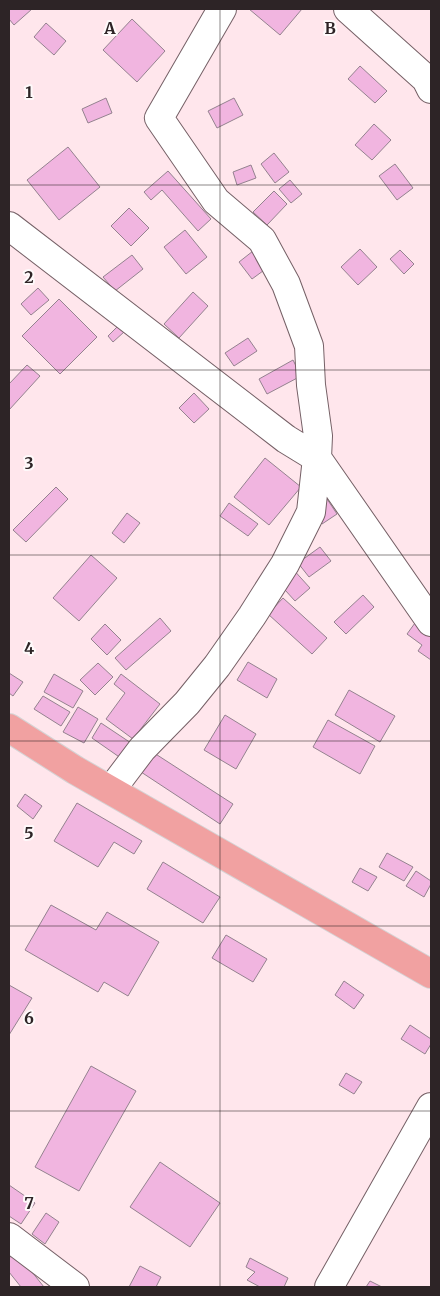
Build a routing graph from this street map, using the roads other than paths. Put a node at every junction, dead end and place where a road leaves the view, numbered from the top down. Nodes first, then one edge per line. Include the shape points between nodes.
1 (222, 9) edge
2 (348, 9) edge
3 (431, 89) edge
4 (9, 226) edge
5 (317, 458) junction
6 (431, 622) edge
7 (9, 728) edge
8 (111, 790) junction
9 (431, 974) edge
10 (431, 1107) edge
11 (9, 1237) edge
12 (75, 1287) edge
13 (329, 1287) edge

1 - 5 street via 159,118 216,201 262,240 286,284 308,346 318,436
2 - 3 street via 426,79
4 - 5 street via 286,439
5 - 6 street
5 - 8 street via 311,512 275,579 218,666 142,749
7 - 8 main road
8 - 9 main road
10 - 13 street
11 - 12 street

